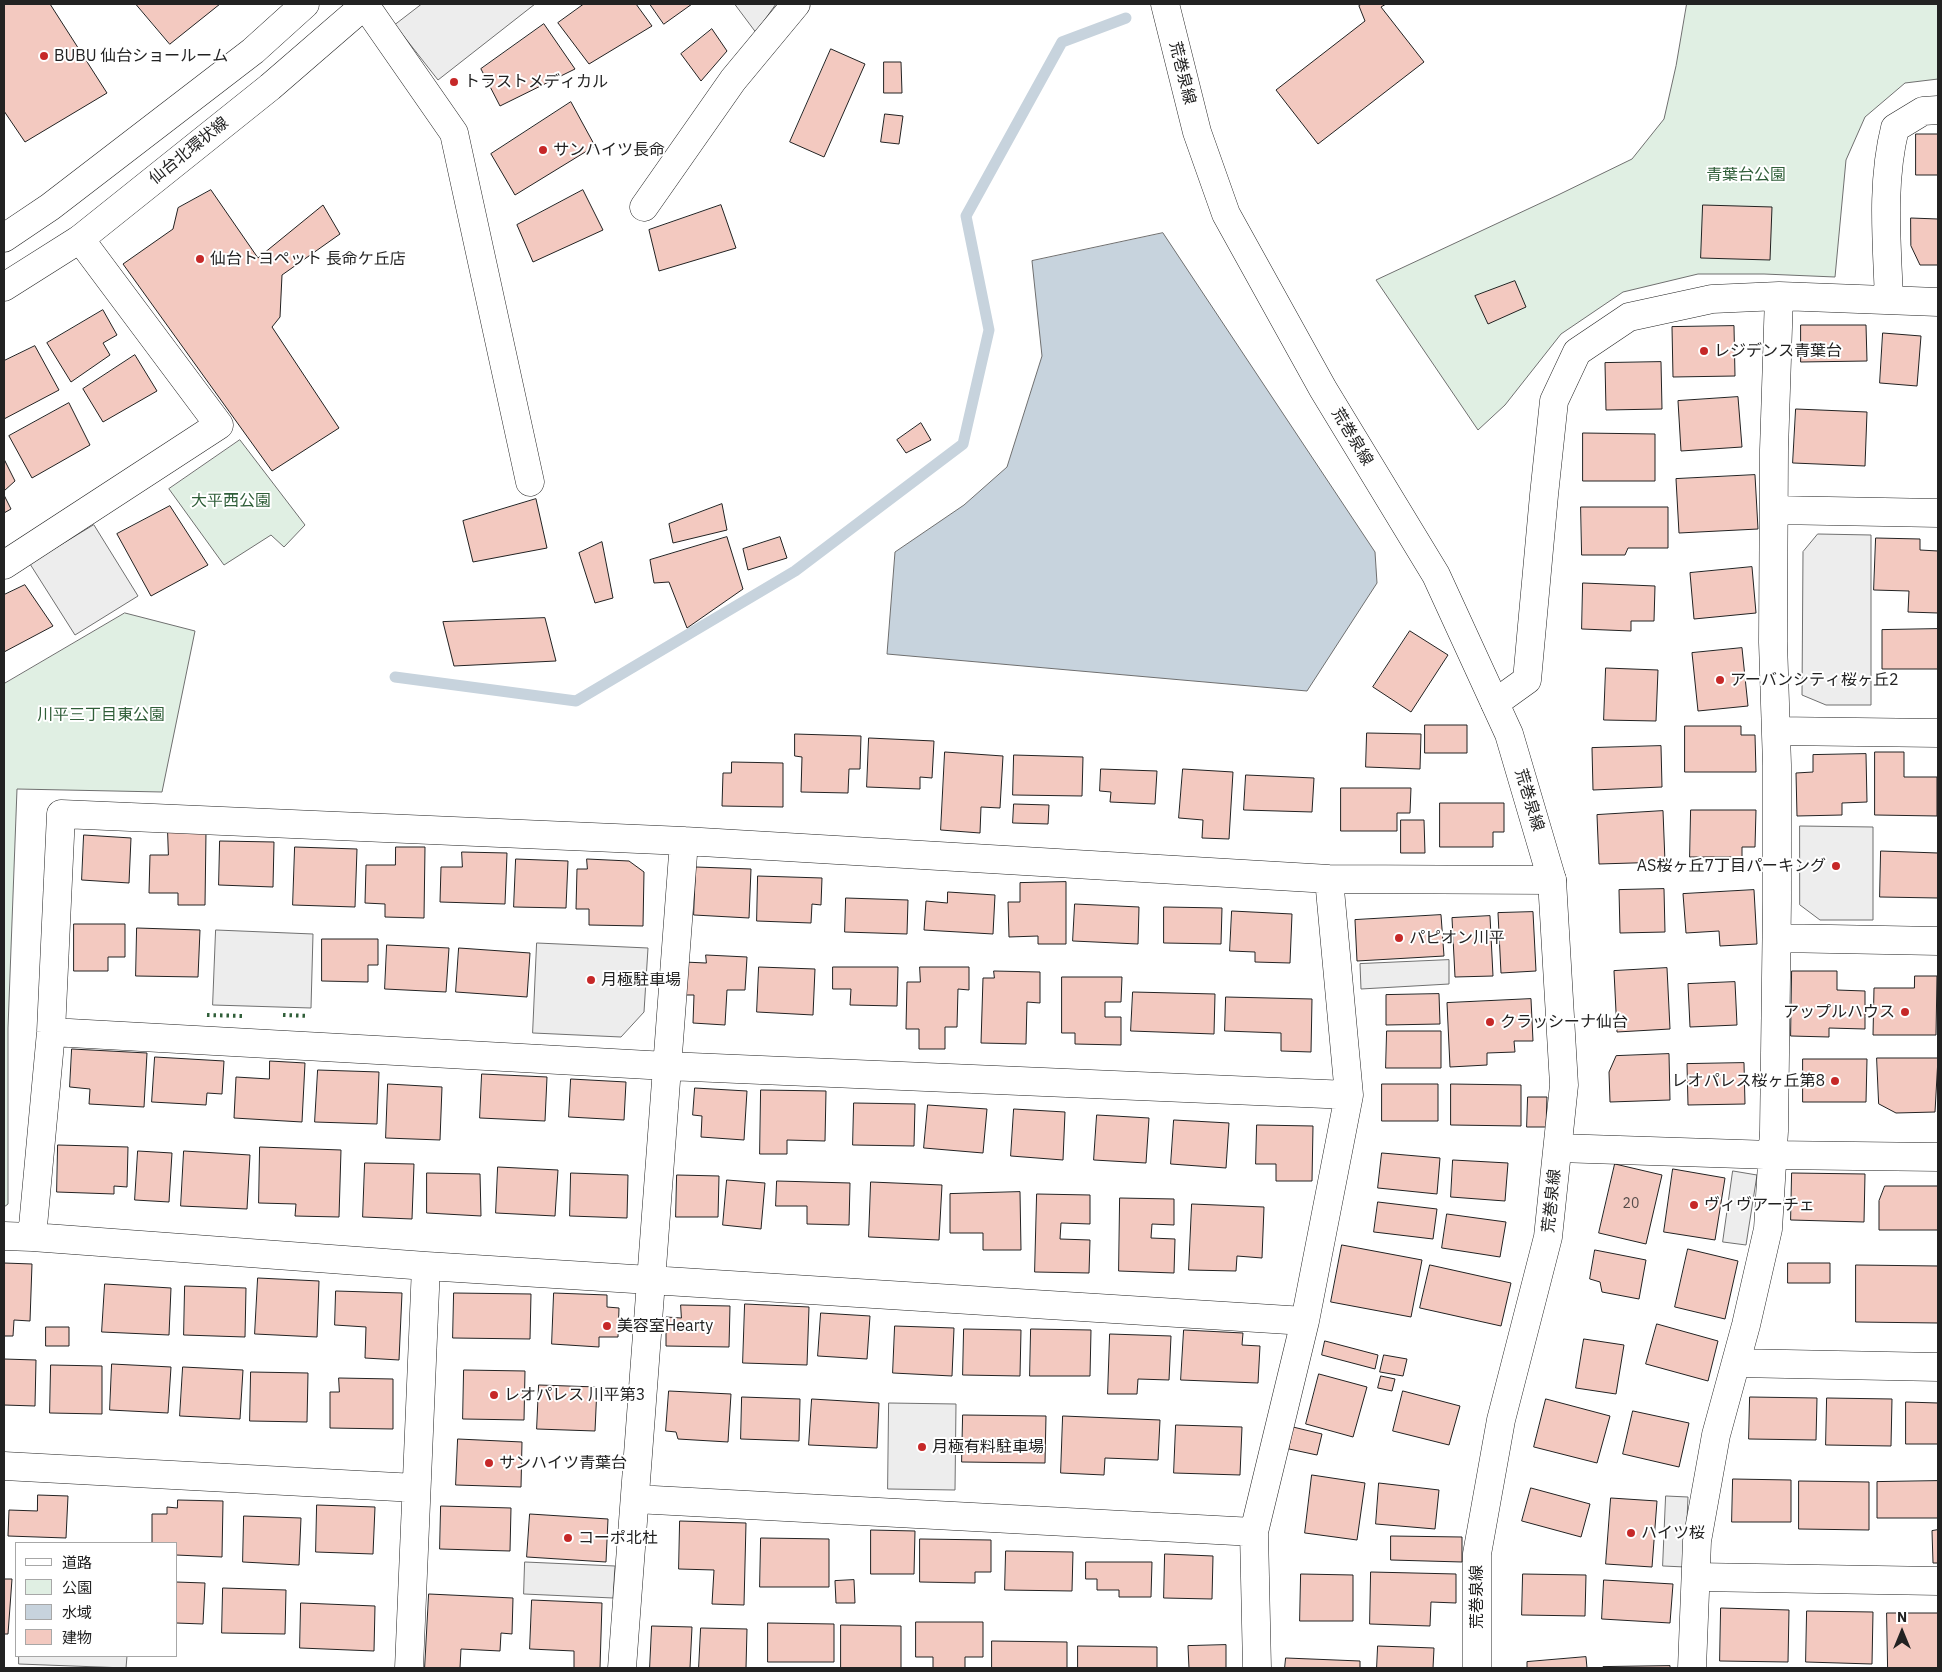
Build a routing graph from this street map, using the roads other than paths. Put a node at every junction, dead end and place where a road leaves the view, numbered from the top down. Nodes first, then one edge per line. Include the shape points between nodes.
1 (305, 4) edge
2 (365, 4) edge
3 (796, 4) edge
4 (1165, 4) edge
5 (1938, 110) edge
6 (644, 206) dead end
7 (4, 238) edge
8 (80, 239) junction
9 (4, 287) edge
10 (1779, 296) junction
11 (1889, 300) junction
12 (1938, 302) edge
13 (530, 482) dead end
14 (1774, 510) junction
15 (1938, 513) edge
16 (4, 565) edge
17 (1494, 703) junction
18 (1776, 731) junction
19 (1938, 733) edge
20 (684, 841) junction
21 (1330, 879) junction
22 (1552, 880) junction
23 (1777, 938) junction
24 (1938, 941) edge
25 (51, 1032) junction
26 (667, 1066) junction
27 (1349, 1096) junction
28 (1558, 1148) junction
29 (1772, 1155) junction
30 (1938, 1157) edge
31 (4, 1236) edge
32 (32, 1237) junction
33 (426, 1266) junction
34 (651, 1280) junction
35 (1305, 1320) junction
36 (1736, 1363) junction
37 (1938, 1367) edge
38 (4, 1466) edge
39 (416, 1488) junction
40 (635, 1499) junction
41 (1254, 1532) junction
42 (1696, 1577) junction
43 (1938, 1581) edge
44 (409, 1668) edge
45 (622, 1668) edge
46 (1257, 1668) edge
47 (1477, 1668) edge
48 (1692, 1668) edge

1 - 7 street via 253,50
2 - 8 street, 仙台北環状線 via 270,87
2 - 13 street via 454,133
3 - 6 street via 733,80
4 - 17 street, 荒巻泉線 via 1197,132 1226,214 1323,389 1436,574
5 - 11 street via 1923,111 1895,128 1889,153 1886,194
8 - 9 street, 仙台北環状線
8 - 16 street via 219,425
10 - 11 street
10 - 14 street
10 - 17 street via 1712,298 1629,317 1577,352 1554,400 1527,680
11 - 12 street
14 - 15 street
14 - 18 street
17 - 22 street, 荒巻泉線 via 1509,734
18 - 19 street
18 - 23 street
20 - 21 street
20 - 25 street via 61,814
20 - 26 street
21 - 22 street
21 - 27 street
22 - 28 street, 荒巻泉線 via 1564,1085
23 - 24 street
23 - 29 street
25 - 26 street
25 - 32 street
26 - 27 street
26 - 34 street
27 - 35 street
28 - 29 street
28 - 47 street, 荒巻泉線 via 1548,1237 1501,1420 1477,1554
29 - 30 street
29 - 36 street via 1768,1229
31 - 32 street
32 - 33 street
33 - 34 street
33 - 39 street
34 - 35 street
34 - 40 street
35 - 41 street
36 - 37 street
36 - 42 street via 1715,1444 1697,1541
38 - 39 street
39 - 44 street
40 - 41 street
40 - 45 street
41 - 46 street
42 - 43 street
42 - 48 street

